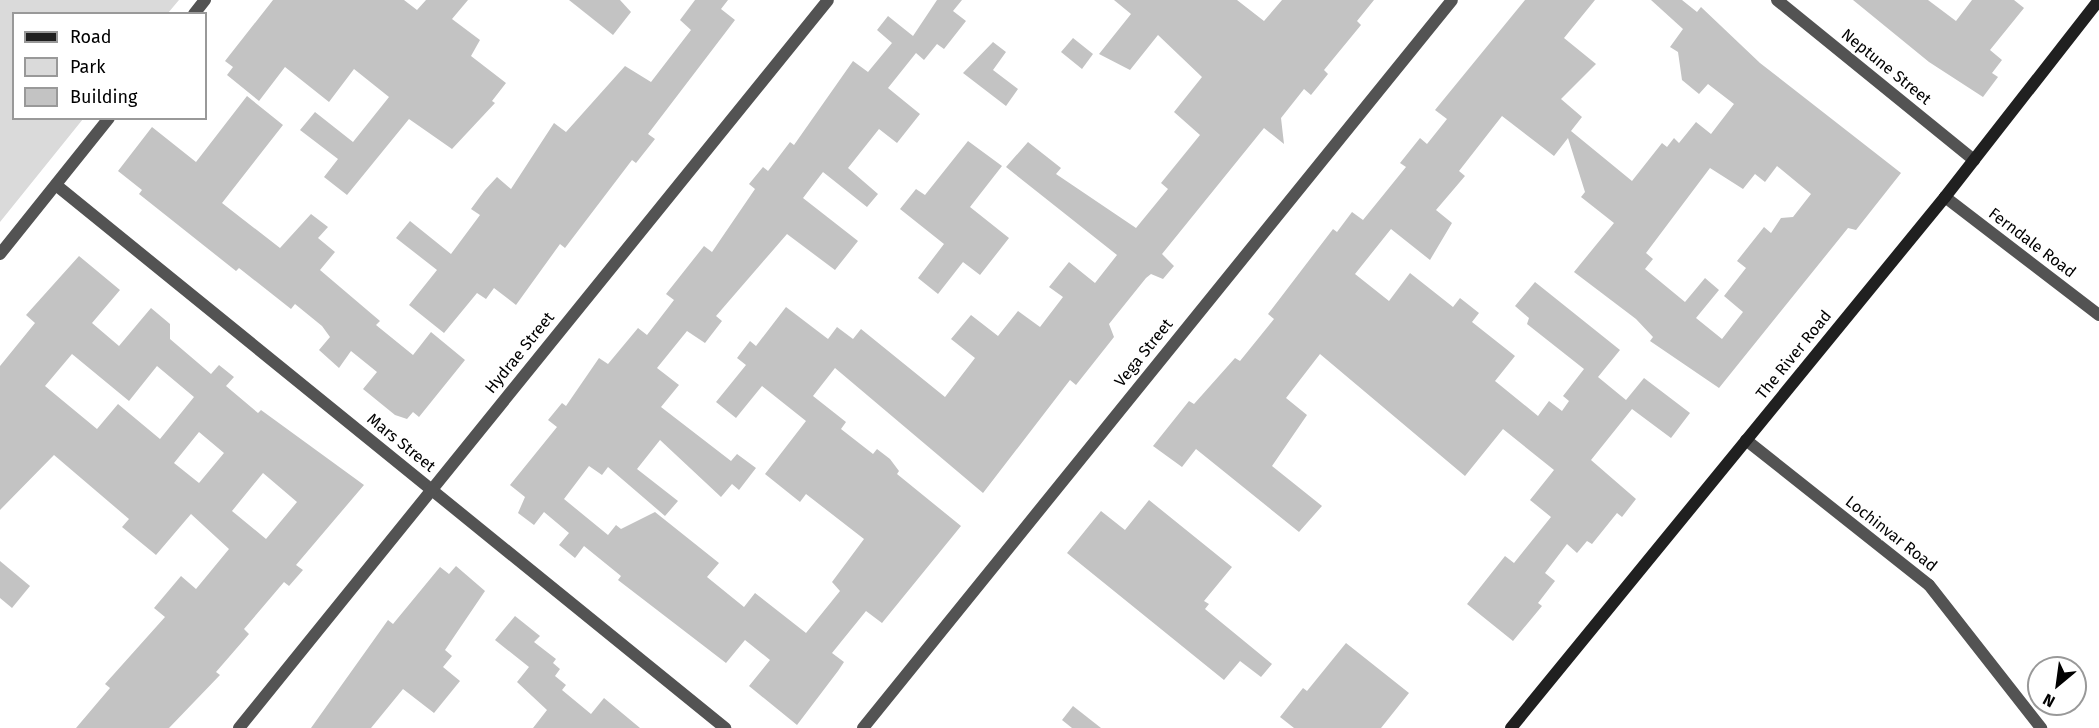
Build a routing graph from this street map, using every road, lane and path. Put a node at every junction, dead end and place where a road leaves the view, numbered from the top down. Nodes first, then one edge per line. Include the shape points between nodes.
1 (205, 0) edge
2 (828, 0) edge
3 (1452, 0) edge
4 (1777, 0) edge
5 (2099, 0) edge
6 (196, 12) edge
7 (107, 120) edge
8 (1974, 160) junction
9 (56, 185) junction
10 (1945, 196) junction
11 (0, 254) edge
12 (2099, 315) edge
13 (1746, 440) junction
14 (432, 489) junction
15 (239, 728) edge
16 (725, 728) edge
17 (863, 728) edge
18 (1511, 728) edge
19 (2041, 728) edge

1 - 6 street
2 - 14 street, Hydrae Street
3 - 17 street, Vega Street
4 - 8 street, Neptune Street
5 - 8 main road, The River Road
7 - 9 street
8 - 10 main road, The River Road
9 - 11 street
9 - 14 street, Mars Street
10 - 12 street, Ferndale Road
10 - 13 main road, The River Road
13 - 18 main road, The River Road
13 - 19 street, Lochinvar Road via 1929,585
14 - 15 street, Hydrae Street
14 - 16 street, Mars Street

